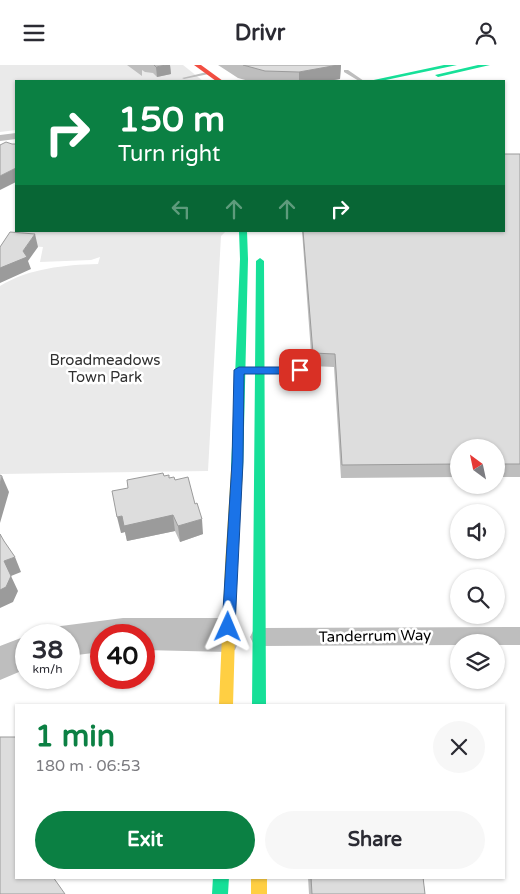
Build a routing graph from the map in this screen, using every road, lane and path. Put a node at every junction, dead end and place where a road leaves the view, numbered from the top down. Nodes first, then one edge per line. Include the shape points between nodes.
1 (454, 65) edge
2 (487, 65) edge
3 (206, 72) edge
4 (184, 78) dead end
5 (347, 79) dead end
6 (218, 80) edge
7 (360, 80) edge
8 (377, 80) edge
9 (411, 80) edge
10 (15, 136) edge
11 (0, 138) edge
12 (243, 232) edge
13 (260, 248) dead end
14 (300, 370) dead end
15 (250, 371) junction
16 (80, 631) edge
17 (228, 635) junction
18 (520, 636) edge
19 (260, 637) junction
20 (155, 640) edge
21 (15, 649) edge
22 (0, 655) edge
23 (15, 664) edge
24 (0, 670) edge
25 (226, 704) edge
26 (259, 704) edge
27 (221, 879) edge
28 (259, 879) edge
29 (220, 894) edge
30 (259, 894) edge

1 - 8 street
2 - 9 street
3 - 4 lane
3 - 6 street
5 - 7 lane via 346,71
10 - 11 street
12 - 15 street
13 - 15 street
14 - 15 lane
15 - 17 street via 238,462
15 - 19 street
16 - 17 street, Tanderrum Way via 129,627
17 - 19 street, Tanderrum Way
17 - 20 street, Tanderrum Way
17 - 25 street
18 - 19 street, Tanderrum Way
19 - 26 street
21 - 22 street
23 - 24 street
27 - 29 street
28 - 30 street

